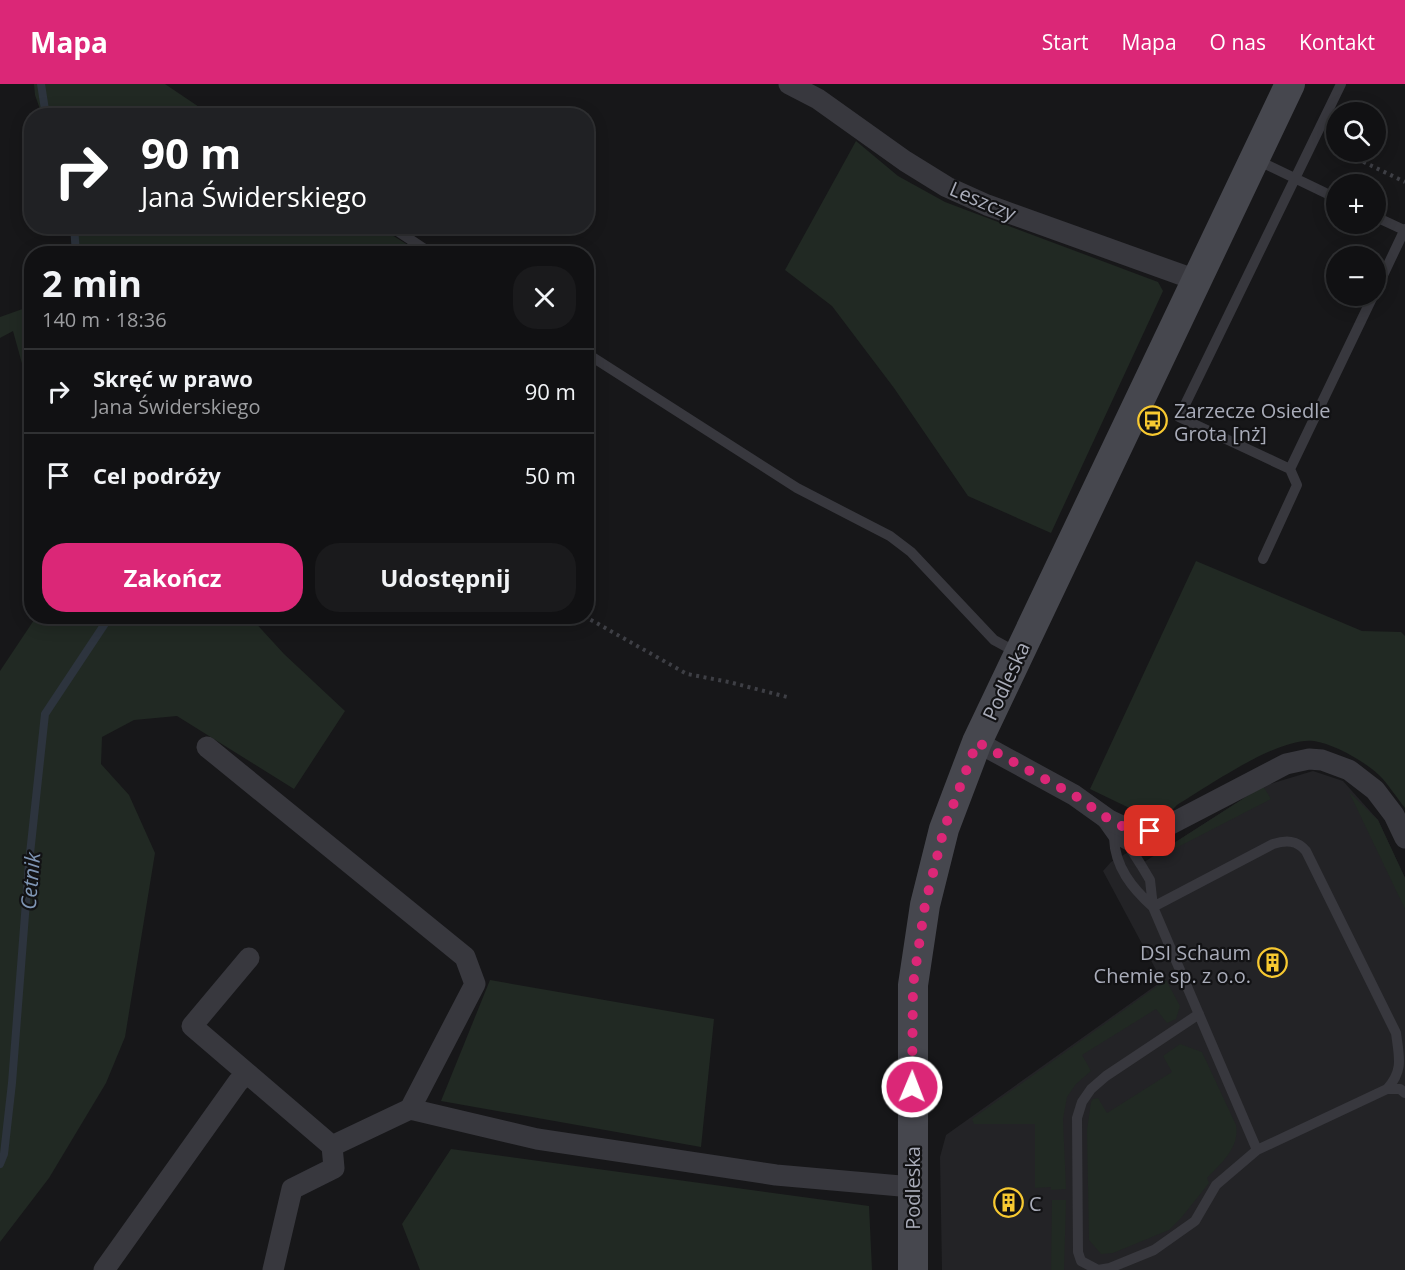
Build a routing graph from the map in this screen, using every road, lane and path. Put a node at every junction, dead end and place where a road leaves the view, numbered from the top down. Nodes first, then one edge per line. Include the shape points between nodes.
1 (789, 84) edge
2 (1290, 84) edge
3 (1341, 84) edge
4 (810, 89) edge
5 (1254, 159) junction
6 (1364, 162) edge
7 (1295, 178) junction
8 (1405, 182) edge
9 (1326, 193) edge
10 (1386, 221) edge
11 (1405, 230) edge
12 (402, 234) edge
13 (420, 246) edge
14 (1386, 269) edge
15 (1196, 280) junction
16 (1368, 306) edge
17 (594, 358) edge
18 (1290, 469) junction
19 (1263, 560) dead end
20 (594, 622) edge
21 (1019, 654) junction
22 (786, 697) dead end
23 (977, 742) junction
24 (207, 747) dead end
25 (1091, 807) junction
26 (1114, 838) junction
27 (1405, 838) edge
28 (1153, 907) junction
29 (249, 958) dead end
30 (1199, 1014) junction
31 (247, 1074) junction
32 (1387, 1089) junction
33 (1405, 1093) edge
34 (410, 1109) junction
35 (332, 1146) junction
36 (1257, 1150) junction
37 (912, 1187) junction
38 (104, 1270) edge
39 (273, 1270) edge
40 (913, 1270) edge

1 - 4 street, Leszczy
2 - 5 street, Podleska
3 - 7 lane
4 - 15 street, Leszczy via 905,161 947,187
5 - 7 lane
5 - 15 street, Podleska
6 - 8 path
7 - 9 lane
7 - 18 lane via 1179,417
10 - 11 lane
11 - 14 lane
12 - 13 lane
15 - 21 street, Podleska
16 - 18 lane
17 - 21 lane via 797,488 890,536 911,552 994,640
18 - 19 lane via 1297,485
20 - 22 path via 687,674
21 - 23 street, Podleska
23 - 25 street
23 - 37 street, Podleska via 944,829 925,905 913,985
24 - 34 street via 465,957 475,984
25 - 26 lane
25 - 27 street via 1126,828 1150,831 1169,825 1286,764 1322,760 1349,770 1375,790 1395,815
26 - 28 lane via 1114,855 1135,890
26 - 28 lane via 1129,846 1150,880
28 - 30 lane
28 - 32 lane via 1273,843 1285,840 1301,845 1396,1033 1400,1062 1396,1078
29 - 31 street via 192,1026
30 - 36 lane
30 - 36 lane via 1106,1076 1082,1102 1077,1118 1078,1252 1082,1261 1098,1270 1154,1250 1195,1221 1216,1185
31 - 35 street
31 - 38 street
32 - 33 lane
32 - 36 lane
34 - 35 street
34 - 37 street via 537,1139 776,1175
35 - 39 street via 334,1168 292,1189
37 - 40 street, Podleska

